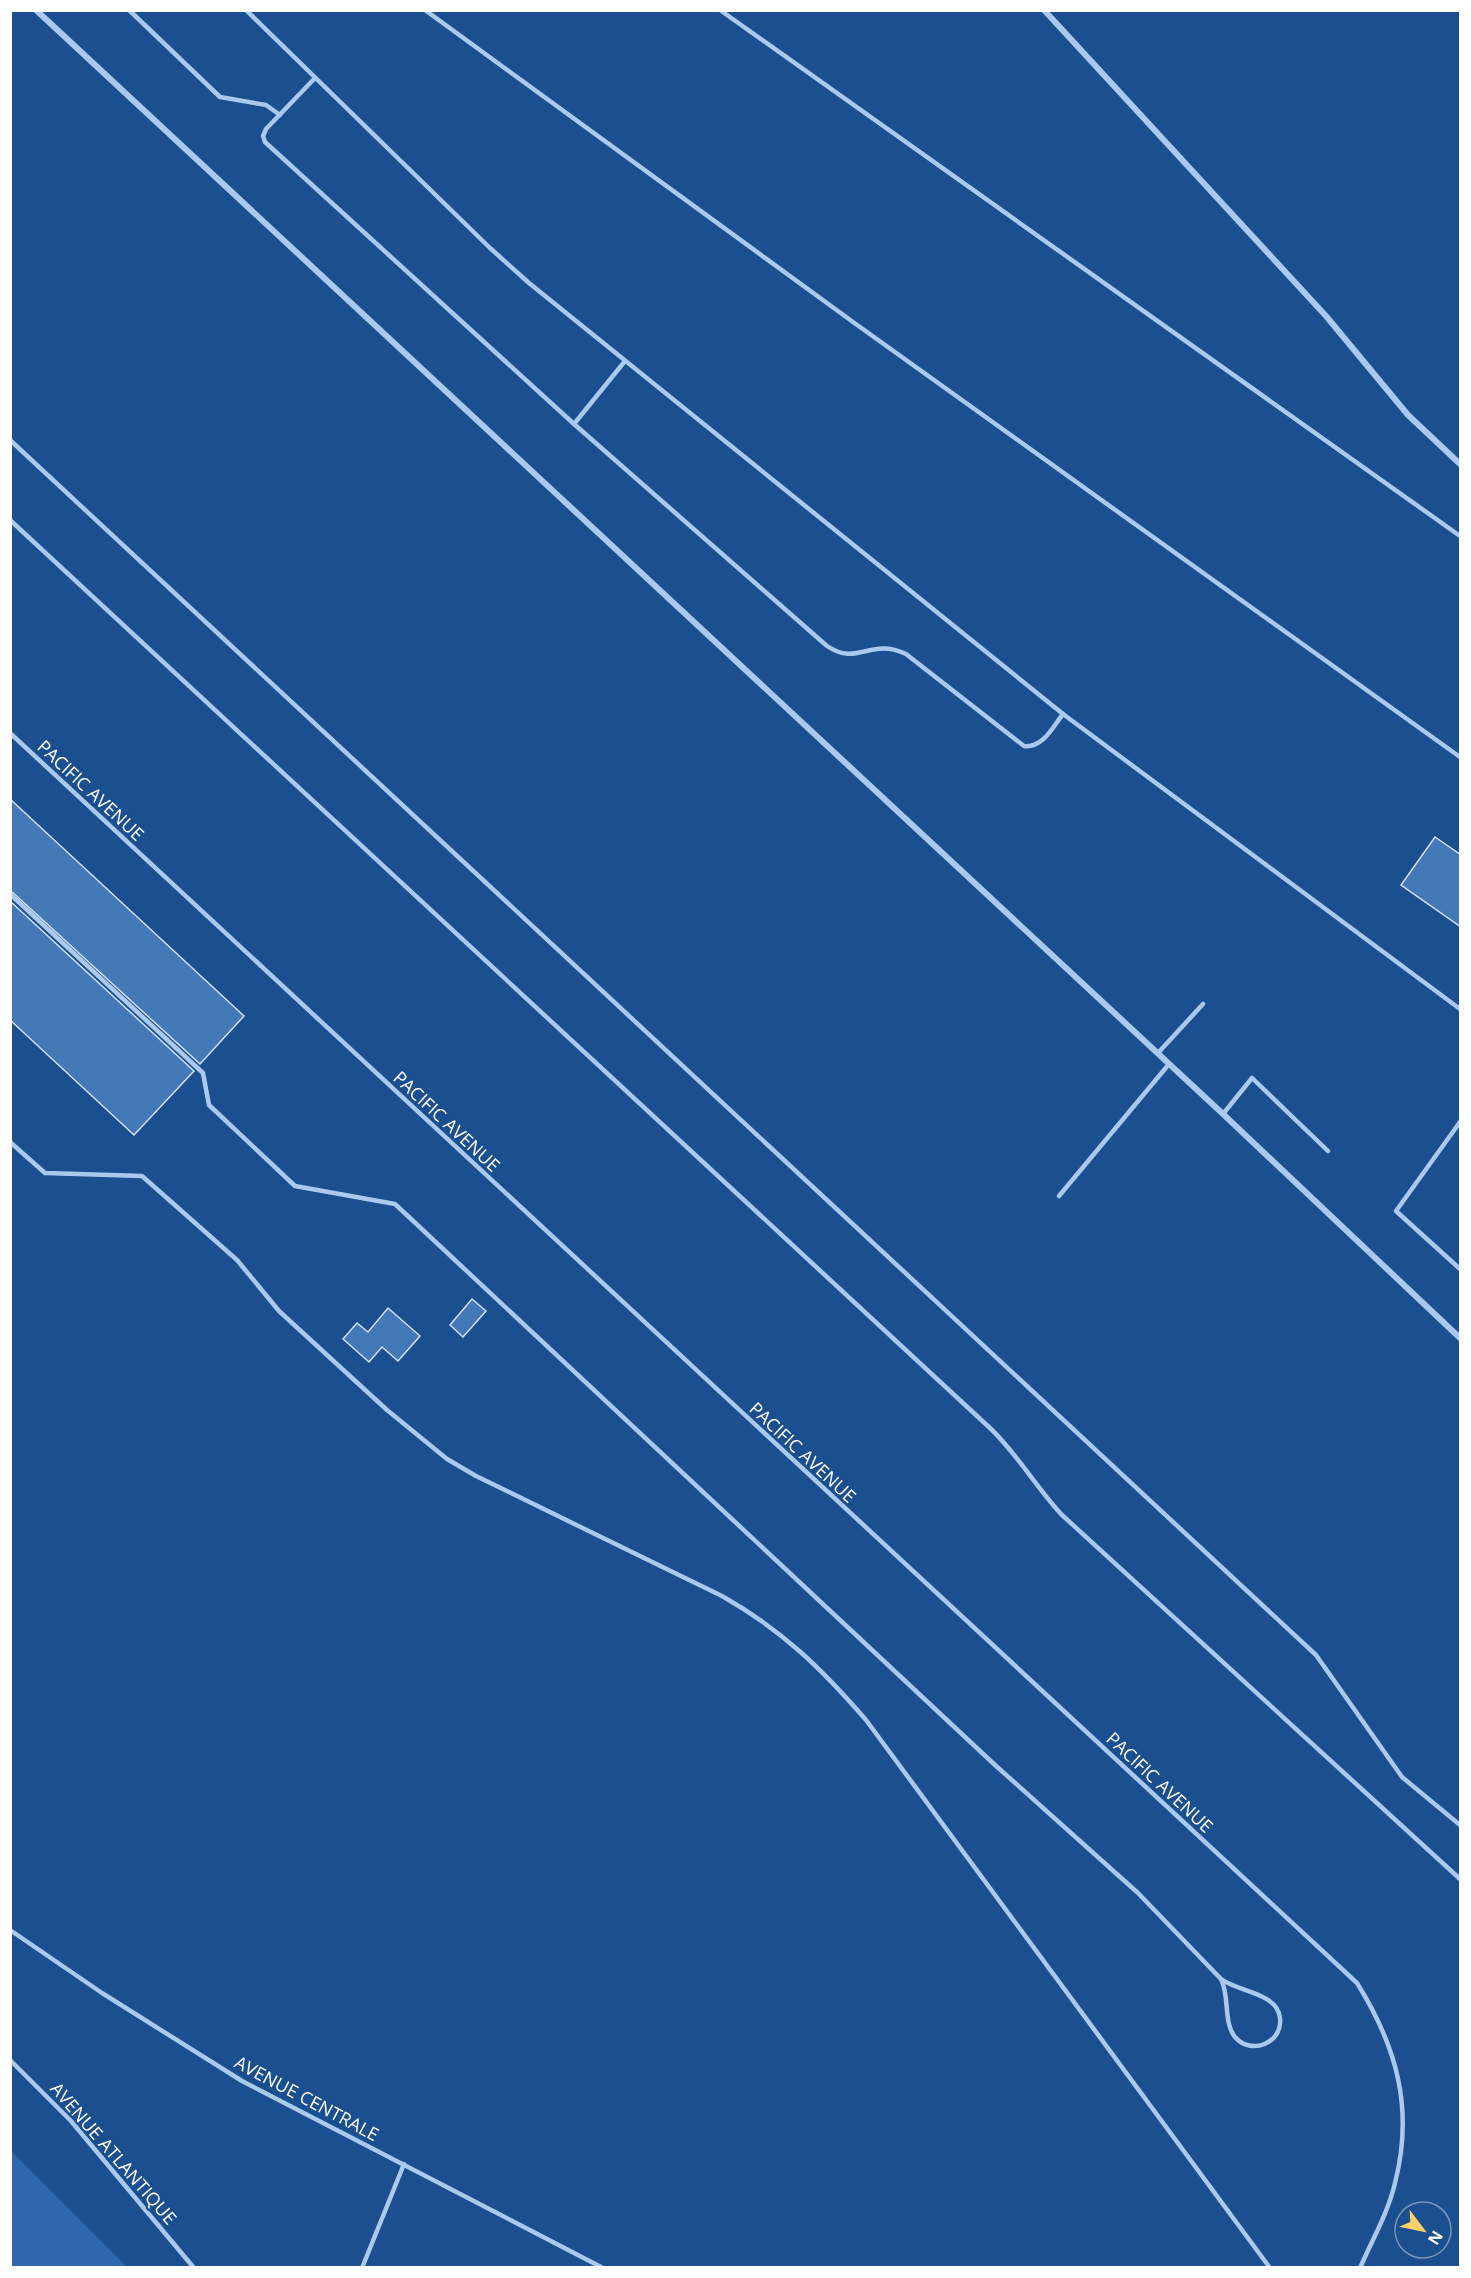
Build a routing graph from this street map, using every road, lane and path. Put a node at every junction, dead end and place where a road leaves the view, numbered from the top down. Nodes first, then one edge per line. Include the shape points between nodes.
1 (36, 10) edge
2 (129, 10) edge
3 (246, 10) edge
4 (425, 10) edge
5 (720, 10) edge
6 (1044, 10) edge
7 (315, 78) junction
8 (280, 115) junction
9 (625, 361) junction
10 (574, 424) junction
11 (10, 440) edge
12 (1461, 464) edge
13 (10, 520) edge
14 (1461, 536) edge
15 (1063, 714) junction
16 (10, 733) edge
17 (1461, 757) edge
18 (10, 894) edge
19 (1461, 998) edge
20 (1203, 1004) dead end
21 (1458, 1007) edge
22 (1158, 1053) junction
23 (1169, 1064) junction
24 (1223, 1114) junction
25 (1461, 1122) edge
26 (10, 1142) edge
27 (1328, 1151) dead end
28 (1059, 1196) dead end
29 (1461, 1269) edge
30 (1461, 1338) edge
31 (1461, 1825) edge
32 (1461, 1879) edge
33 (10, 1930) edge
34 (1221, 1979) junction
35 (10, 2060) edge
36 (404, 2164) junction
37 (194, 2268) edge
38 (362, 2268) edge
39 (603, 2268) edge
40 (1270, 2268) edge
41 (1360, 2268) edge

1 - 22 street
2 - 8 lane via 220,97 266,105
3 - 7 lane
4 - 17 lane
5 - 14 lane
6 - 12 street via 1326,316 1408,415
7 - 8 lane
7 - 9 lane via 490,248
8 - 10 lane via 264,133 265,142
9 - 10 lane
9 - 15 lane
10 - 15 lane via 831,649 850,655 885,646 906,654 1024,746 1043,741
11 - 31 lane via 1316,1655 1402,1777
13 - 32 lane via 991,1429 1062,1515
15 - 21 lane
16 - 41 lane, PACIFIC AVENUE via 1357,1983 1389,2040 1399,2079 1403,2124 1395,2185
18 - 34 lane via 203,1073 209,1105 296,1186 395,1204 995,1765 1138,1893
19 - 21 lane
20 - 22 lane
22 - 23 street
23 - 24 street
23 - 28 lane
24 - 27 lane via 1252,1078
24 - 30 street
25 - 29 lane via 1396,1210
26 - 40 lane via 45,1173 142,1176 237,1260 287,1318 447,1459 722,1596 753,1614 812,1660 866,1720
33 - 36 lane, AVENUE CENTRALE via 242,2081
34 - 34 lane via 1272,2003 1278,2010 1280,2027 1270,2042 1255,2047 1234,2037
35 - 37 lane, AVENUE ATLANTIQUE via 71,2121
36 - 38 lane
36 - 39 lane, AVENUE CENTRALE

